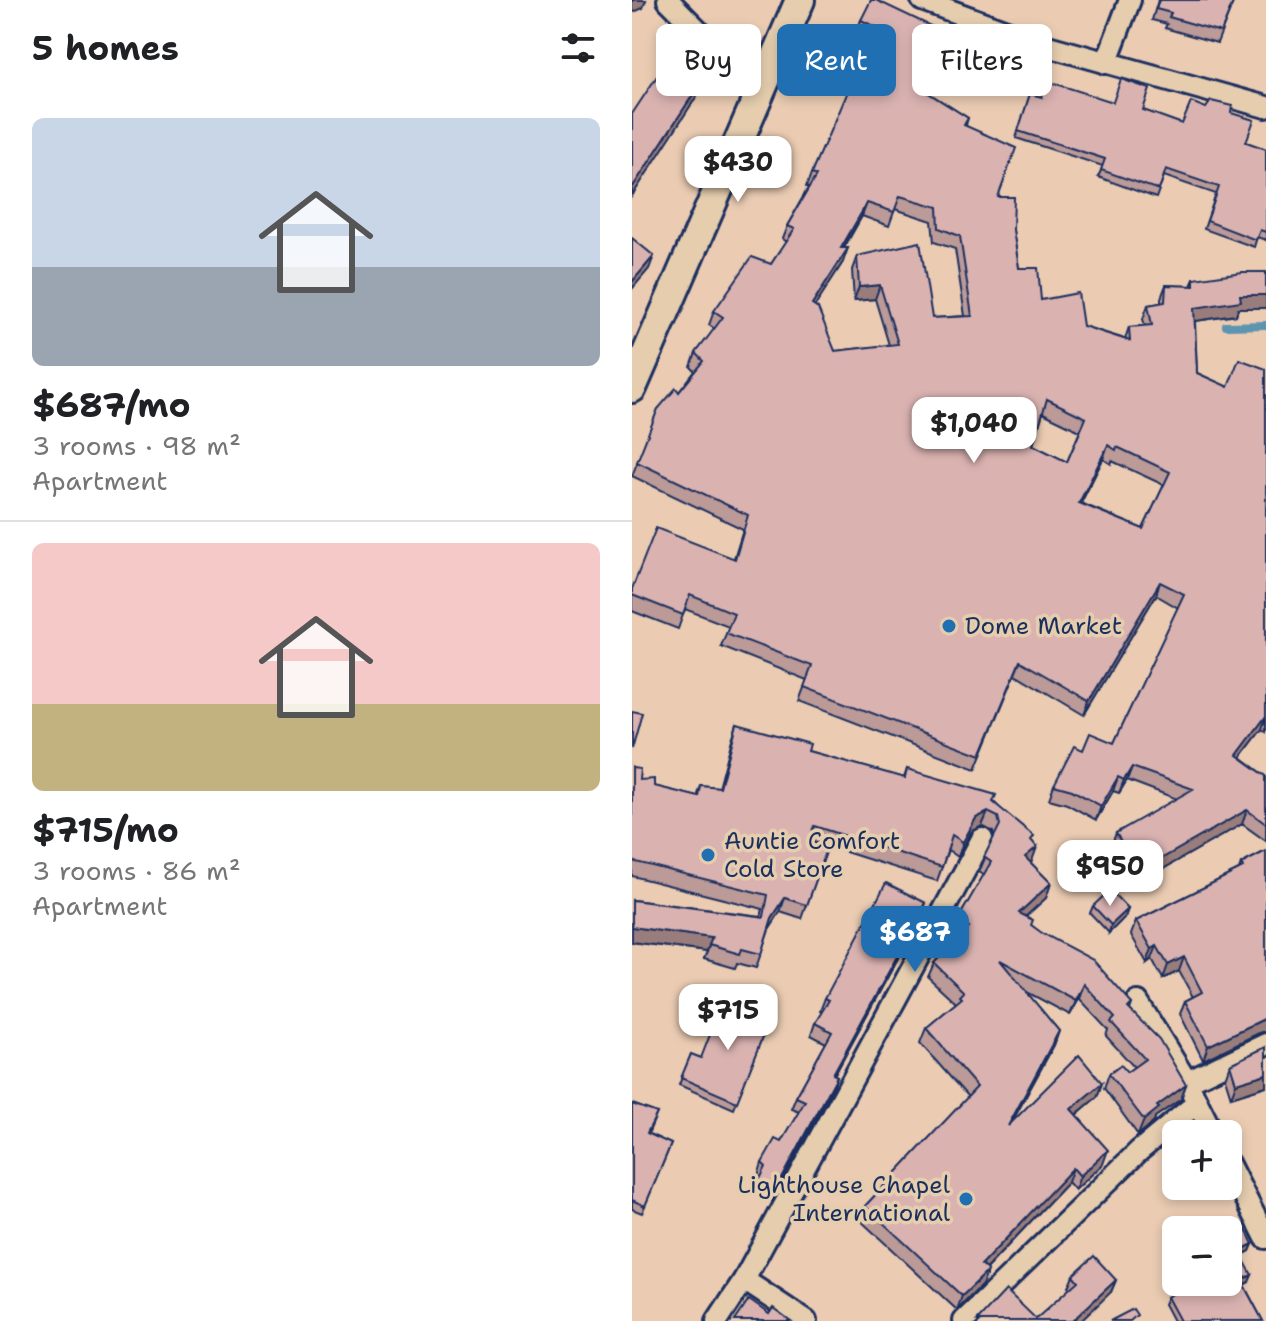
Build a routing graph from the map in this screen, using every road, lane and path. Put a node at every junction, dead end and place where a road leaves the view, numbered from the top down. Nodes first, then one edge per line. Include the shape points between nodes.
1 (668, 0) edge
2 (800, 0) edge
3 (922, 0) edge
4 (1130, 0) edge
5 (692, 24) edge
6 (1106, 63) junction
7 (761, 87) edge
8 (757, 96) edge
9 (1266, 107) edge
10 (635, 372) edge
11 (982, 839) dead end
12 (1138, 1002) dead end
13 (1266, 1044) edge
14 (1187, 1082) junction
15 (1197, 1103) junction
16 (1206, 1120) edge
17 (1242, 1191) edge
18 (1266, 1238) edge
19 (744, 1280) junction
20 (717, 1321) edge
21 (806, 1321) edge
22 (964, 1321) edge

1 - 5 street
2 - 7 main road
3 - 6 street
4 - 6 street
6 - 9 street
8 - 10 main road
11 - 19 street
12 - 14 street
13 - 14 street
14 - 15 street
15 - 16 street
15 - 22 street via 1139,1151
17 - 18 street
19 - 20 street
19 - 21 street

